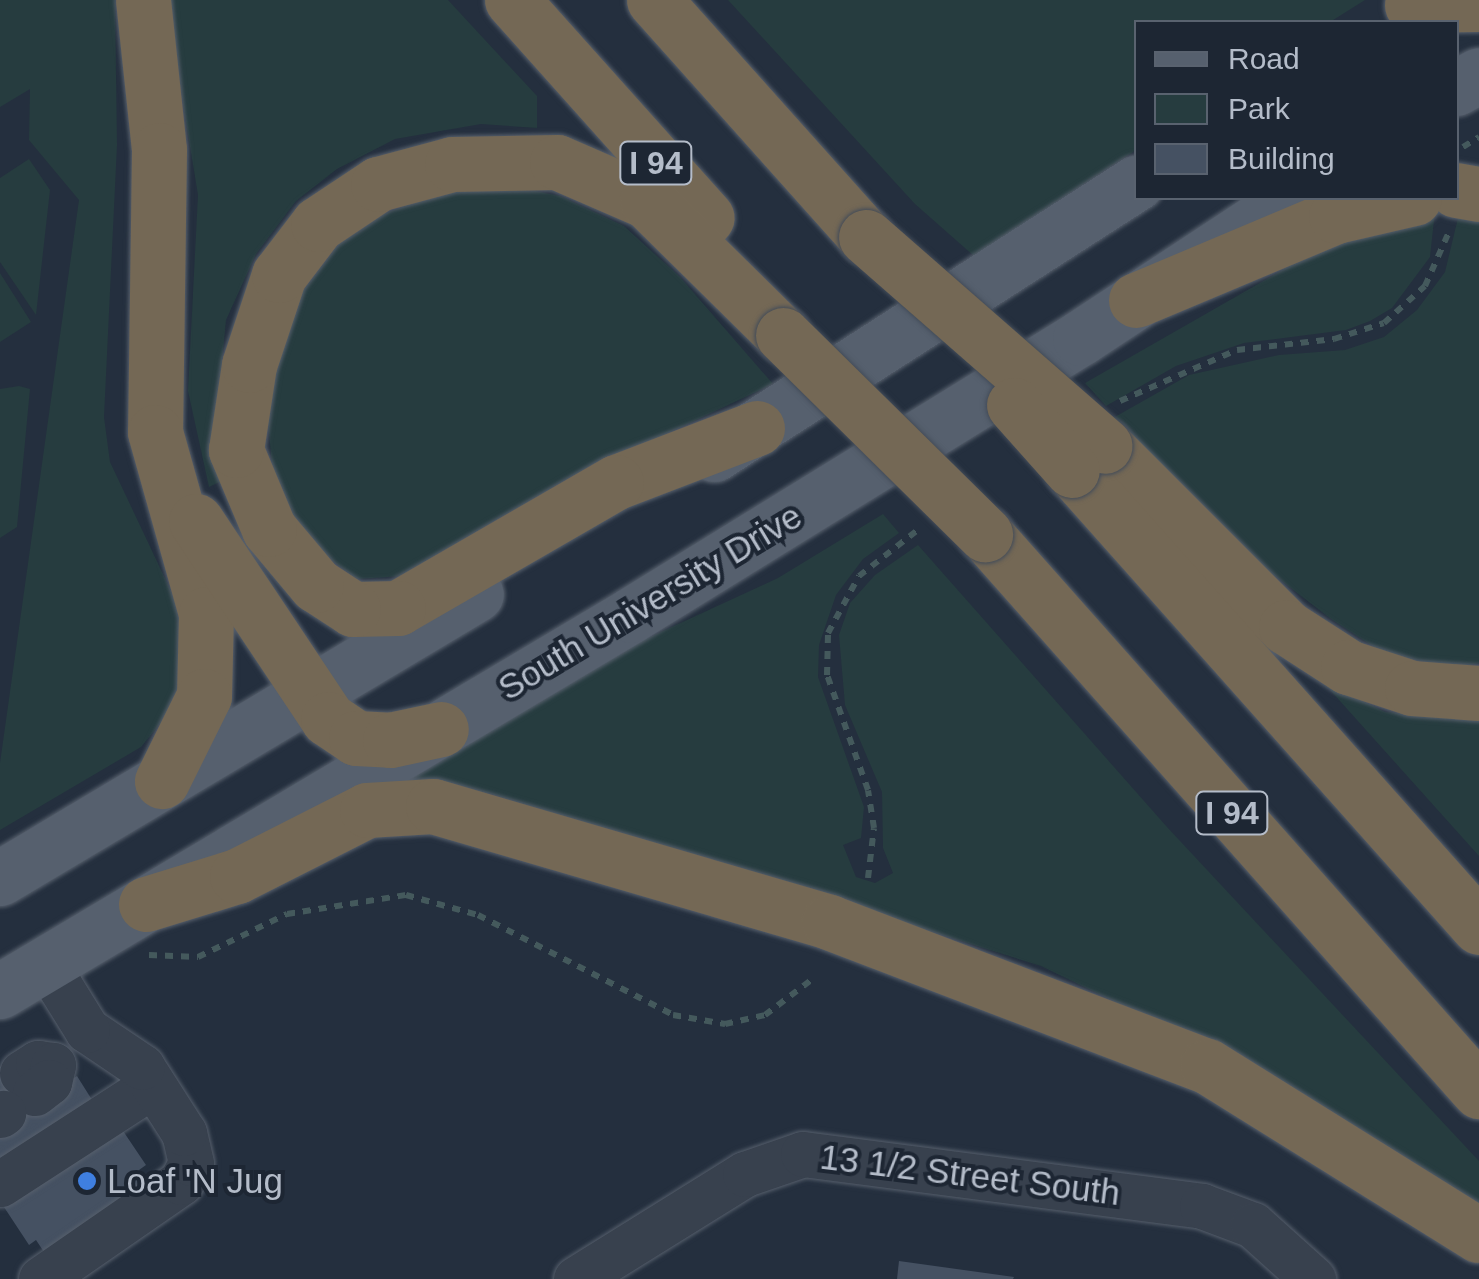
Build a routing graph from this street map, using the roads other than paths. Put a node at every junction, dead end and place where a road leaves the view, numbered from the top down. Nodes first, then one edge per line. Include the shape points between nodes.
1 (143, 0) edge
2 (512, 0) edge
3 (654, 0) edge
4 (1479, 4) edge
5 (1405, 9) edge
6 (1134, 184) edge
7 (1289, 200) edge
8 (1405, 200) edge
9 (1136, 300) junction
10 (793, 329) junction
11 (757, 428) junction
12 (1088, 458) junction
13 (174, 491) junction
14 (308, 692) junction
15 (1479, 693) edge
16 (441, 728) junction
17 (162, 781) junction
18 (0, 878) edge
19 (0, 903) edge
20 (1479, 927) edge
21 (142, 929) junction
22 (23, 977) edge
23 (98, 1038) junction
24 (153, 1085) junction
25 (23, 1092) edge
26 (1479, 1092) edge
27 (0, 1184) edge
28 (1479, 1235) edge
29 (40, 1279) edge
30 (576, 1279) edge
31 (1313, 1279) edge

1 - 13 highway via 159,150 155,432
2 - 10 highway, I 94
3 - 12 highway, bridge via 866,237
4 - 5 highway
6 - 11 main road
7 - 9 main road, South University Drive
8 - 9 highway via 1336,216
9 - 16 main road, South University Drive
10 - 11 highway via 647,200 557,162 452,164 378,184 318,224 289,262 249,365 236,450 269,529 316,585 354,609 398,608 616,482
10 - 26 highway, I 94, bridge via 985,534
11 - 14 main road
12 - 15 highway via 1286,627 1348,667 1412,688
12 - 20 highway
13 - 14 highway
13 - 17 highway via 206,614 204,696
14 - 16 highway via 328,719 356,738 390,740
14 - 17 main road
16 - 21 main road, South University Drive
17 - 18 main road
17 - 19 main road
21 - 22 main road, South University Drive
21 - 28 highway via 367,810 433,806 829,922 1207,1066
22 - 23 street
23 - 24 street via 142,1068
23 - 25 street
24 - 27 street
24 - 29 street via 184,1133 191,1163 181,1182
30 - 31 street, 13 1/2 Street South via 744,1174 803,1154 1202,1206 1253,1225

